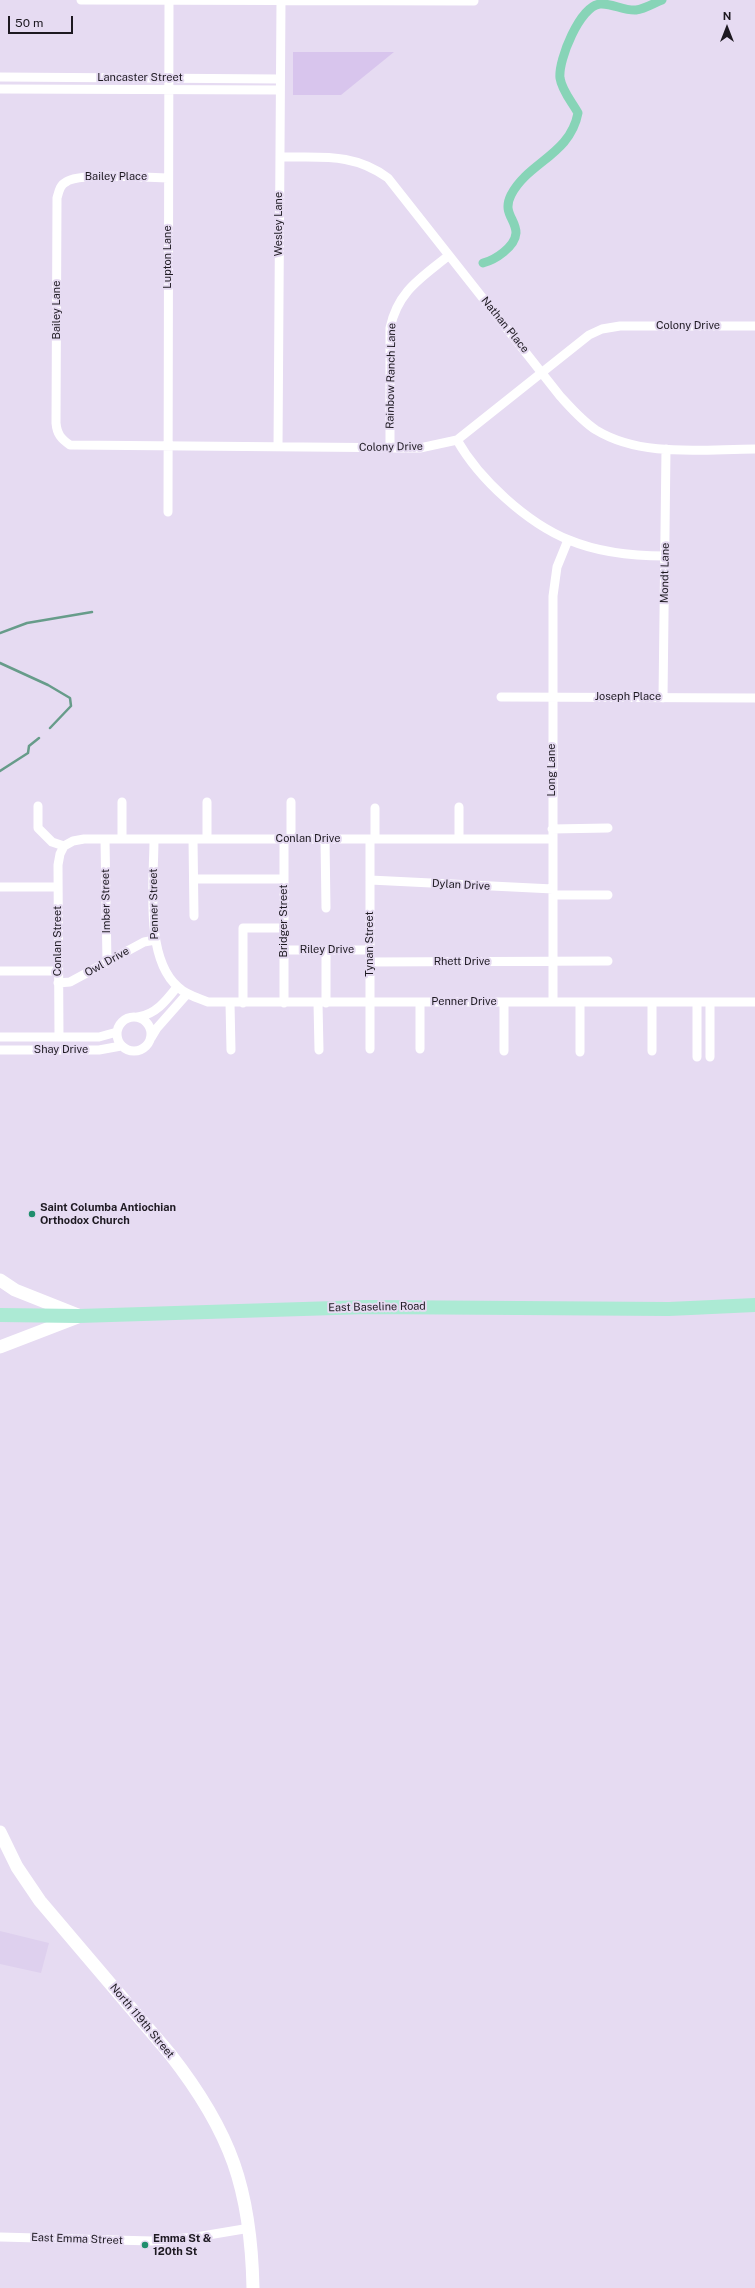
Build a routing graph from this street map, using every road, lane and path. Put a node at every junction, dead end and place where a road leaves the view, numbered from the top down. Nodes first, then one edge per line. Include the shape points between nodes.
1 (81, 0) edge
2 (424, 0) edge
3 (169, 1) edge
4 (281, 1) edge
5 (474, 1) edge
6 (0, 77) edge
7 (169, 78) junction
8 (280, 78) junction
9 (0, 89) edge
10 (169, 90) junction
11 (280, 90) junction
12 (280, 157) junction
13 (168, 178) junction
14 (65, 182) joint
15 (448, 256) junction
16 (755, 326) edge
17 (542, 372) junction
18 (62, 440) joint
19 (457, 440) junction
20 (168, 447) junction
21 (278, 447) junction
22 (390, 448) junction
23 (666, 448) junction
24 (755, 449) edge
25 (168, 512) dead end
26 (568, 540) junction
27 (665, 556) junction
28 (501, 697) dead end
29 (552, 697) junction
30 (663, 698) junction
31 (755, 698) edge
32 (122, 802) dead end
33 (207, 802) dead end
34 (291, 802) dead end
35 (38, 806) dead end
36 (459, 807) dead end
37 (375, 808) dead end
38 (608, 828) dead end
39 (552, 829) junction
40 (106, 839) junction
41 (122, 839) junction
42 (154, 839) junction
43 (193, 839) junction
44 (207, 839) junction
45 (287, 839) junction
46 (326, 839) junction
47 (372, 839) junction
48 (459, 839) junction
49 (552, 839) junction
50 (64, 846) junction
51 (194, 879) junction
52 (284, 879) junction
53 (370, 880) junction
54 (0, 887) edge
55 (58, 887) junction
56 (553, 892) junction
57 (608, 894) dead end
58 (326, 908) dead end
59 (194, 916) dead end
60 (284, 928) junction
61 (155, 940) junction
62 (284, 950) junction
63 (326, 950) junction
64 (370, 950) junction
65 (553, 961) junction
66 (608, 961) dead end
67 (370, 962) junction
68 (107, 963) junction
69 (0, 971) edge
70 (58, 971) junction
71 (58, 983) junction
72 (177, 986) junction
73 (187, 994) junction
74 (420, 1002) junction
75 (504, 1002) junction
76 (553, 1002) junction
77 (580, 1002) junction
78 (652, 1002) junction
79 (697, 1002) junction
80 (710, 1002) junction
81 (755, 1002) edge
82 (230, 1003) junction
83 (243, 1003) junction
84 (284, 1003) junction
85 (322, 1003) junction
86 (370, 1003) junction
87 (138, 1017) junction
88 (117, 1032) junction
89 (0, 1037) edge
90 (58, 1037) junction
91 (151, 1038) junction
92 (121, 1046) junction
93 (420, 1049) dead end
94 (0, 1050) edge
95 (231, 1050) dead end
96 (319, 1050) dead end
97 (370, 1050) dead end
98 (504, 1051) dead end
99 (652, 1051) dead end
100 (580, 1052) dead end
101 (697, 1057) dead end
102 (710, 1057) dead end
103 (0, 1280) edge
104 (755, 1305) edge
105 (0, 1315) edge
106 (79, 1316) junction
107 (0, 1347) edge
108 (0, 1832) edge
109 (250, 2228) junction
110 (0, 2237) edge
111 (253, 2288) edge

1 - 3 street
2 - 4 street
2 - 5 street
3 - 4 street
3 - 7 street, Lupton Lane
4 - 8 street, Wesley Lane
6 - 7 street, Lancaster Street
7 - 8 street, Lancaster Street
7 - 10 street, Lupton Lane
8 - 11 street, Wesley Lane
9 - 10 street, Lancaster Street
10 - 11 street, Lancaster Street
10 - 13 street, Lupton Lane
11 - 12 street, Wesley Lane
12 - 15 street, Nathan Place via 349,158 376,169 388,178
12 - 21 street, Wesley Lane
13 - 14 street, Bailey Place via 81,177
13 - 20 street, Lupton Lane
14 - 18 street, Bailey Lane via 57,198 56,423
15 - 17 street, Nathan Place
15 - 22 street, Rainbow Ranch Lane via 410,287 398,302 393,315 390,328
16 - 17 street, Colony Drive via 620,326 602,329 589,335
17 - 19 street, Colony Drive
17 - 23 street, Nathan Place via 576,415 596,430 640,446
18 - 20 street, Colony Drive via 70,445 80,446
19 - 22 street, Colony Drive via 420,448
19 - 26 street via 487,480 507,499
20 - 21 street, Colony Drive
20 - 25 street, Lupton Lane
21 - 22 street, Colony Drive
23 - 24 street, Nathan Place
23 - 27 street, Mondt Lane
26 - 27 street via 631,556
26 - 29 street, Long Lane via 557,567 553,596
27 - 30 street, Mondt Lane
28 - 29 street, Joseph Place
29 - 30 street, Joseph Place
29 - 39 street, Long Lane
30 - 31 street, Joseph Place
32 - 41 street
33 - 44 street
34 - 45 street, Bridger Street
35 - 50 street via 38,828 52,842
36 - 48 street
37 - 47 street, Tynan Street
38 - 39 street
39 - 49 street, Long Lane
40 - 41 street, Conlan Drive
40 - 50 street, Conlan Drive via 73,841
40 - 68 street, Imber Street
41 - 42 street, Conlan Drive
42 - 43 street, Conlan Drive
42 - 61 street, Penner Street
43 - 44 street, Conlan Drive
43 - 51 street
44 - 45 street, Conlan Drive
45 - 46 street, Conlan Drive
45 - 52 street, Bridger Street
46 - 47 street, Conlan Drive
46 - 58 street
47 - 48 street, Conlan Drive
47 - 53 street, Tynan Street
48 - 49 street, Conlan Drive
49 - 56 street, Long Lane
50 - 55 street, Conlan Street via 59,860
51 - 52 street
51 - 59 street
52 - 60 street, Bridger Street
53 - 56 street, Dylan Drive
53 - 64 street, Tynan Street
54 - 55 street
55 - 70 street, Conlan Street
56 - 57 street, Dylan Drive
56 - 65 street, Long Lane
60 - 62 street, Bridger Street
60 - 83 street via 243,928
61 - 68 street, Owl Drive via 144,942
61 - 72 street, Penner Street via 160,961
62 - 63 street, Riley Drive
62 - 84 street, Bridger Street
63 - 64 street, Riley Drive
63 - 85 street
64 - 67 street, Tynan Street
65 - 66 street, Rhett Drive
65 - 67 street, Rhett Drive
65 - 76 street, Long Lane
67 - 86 street, Tynan Street
68 - 71 street, Owl Drive via 70,982
69 - 70 street
70 - 71 street, Conlan Street
71 - 90 street, Conlan Street
72 - 73 street, Penner Drive
72 - 87 street via 159,1008 148,1015
73 - 82 street, Penner Drive via 208,1002
73 - 91 street, Shay Drive
74 - 75 street, Penner Drive
74 - 86 street, Penner Drive
74 - 93 street
75 - 76 street, Penner Drive
75 - 98 street
76 - 77 street, Penner Drive
77 - 78 street, Penner Drive
77 - 100 street
78 - 79 street, Penner Drive
78 - 99 street
79 - 80 street, Penner Drive
79 - 101 street
80 - 81 street, Penner Drive
80 - 102 street
82 - 83 street, Penner Drive
82 - 95 street
83 - 84 street, Penner Drive
84 - 85 street, Penner Drive
85 - 86 street, Penner Drive
85 - 96 street
86 - 97 street, Tynan Street
87 - 88 street via 127,1018
87 - 91 street via 147,1022 152,1032
88 - 90 street, Shay Drive via 99,1037
88 - 92 street
89 - 90 street, Shay Drive
91 - 92 street, Shay Drive via 141,1050 130,1051
92 - 94 street, Shay Drive via 99,1050
103 - 106 main road via 15,1290
104 - 106 main road, East Baseline Road via 669,1309 367,1307
105 - 106 main road, East Baseline Road
106 - 107 main road
108 - 109 main road, North 119th Street via 40,1901 170,2054 203,2100 218,2125 241,2180
109 - 110 street, East Emma Street via 152,2241
109 - 111 main road, North 119th Street

